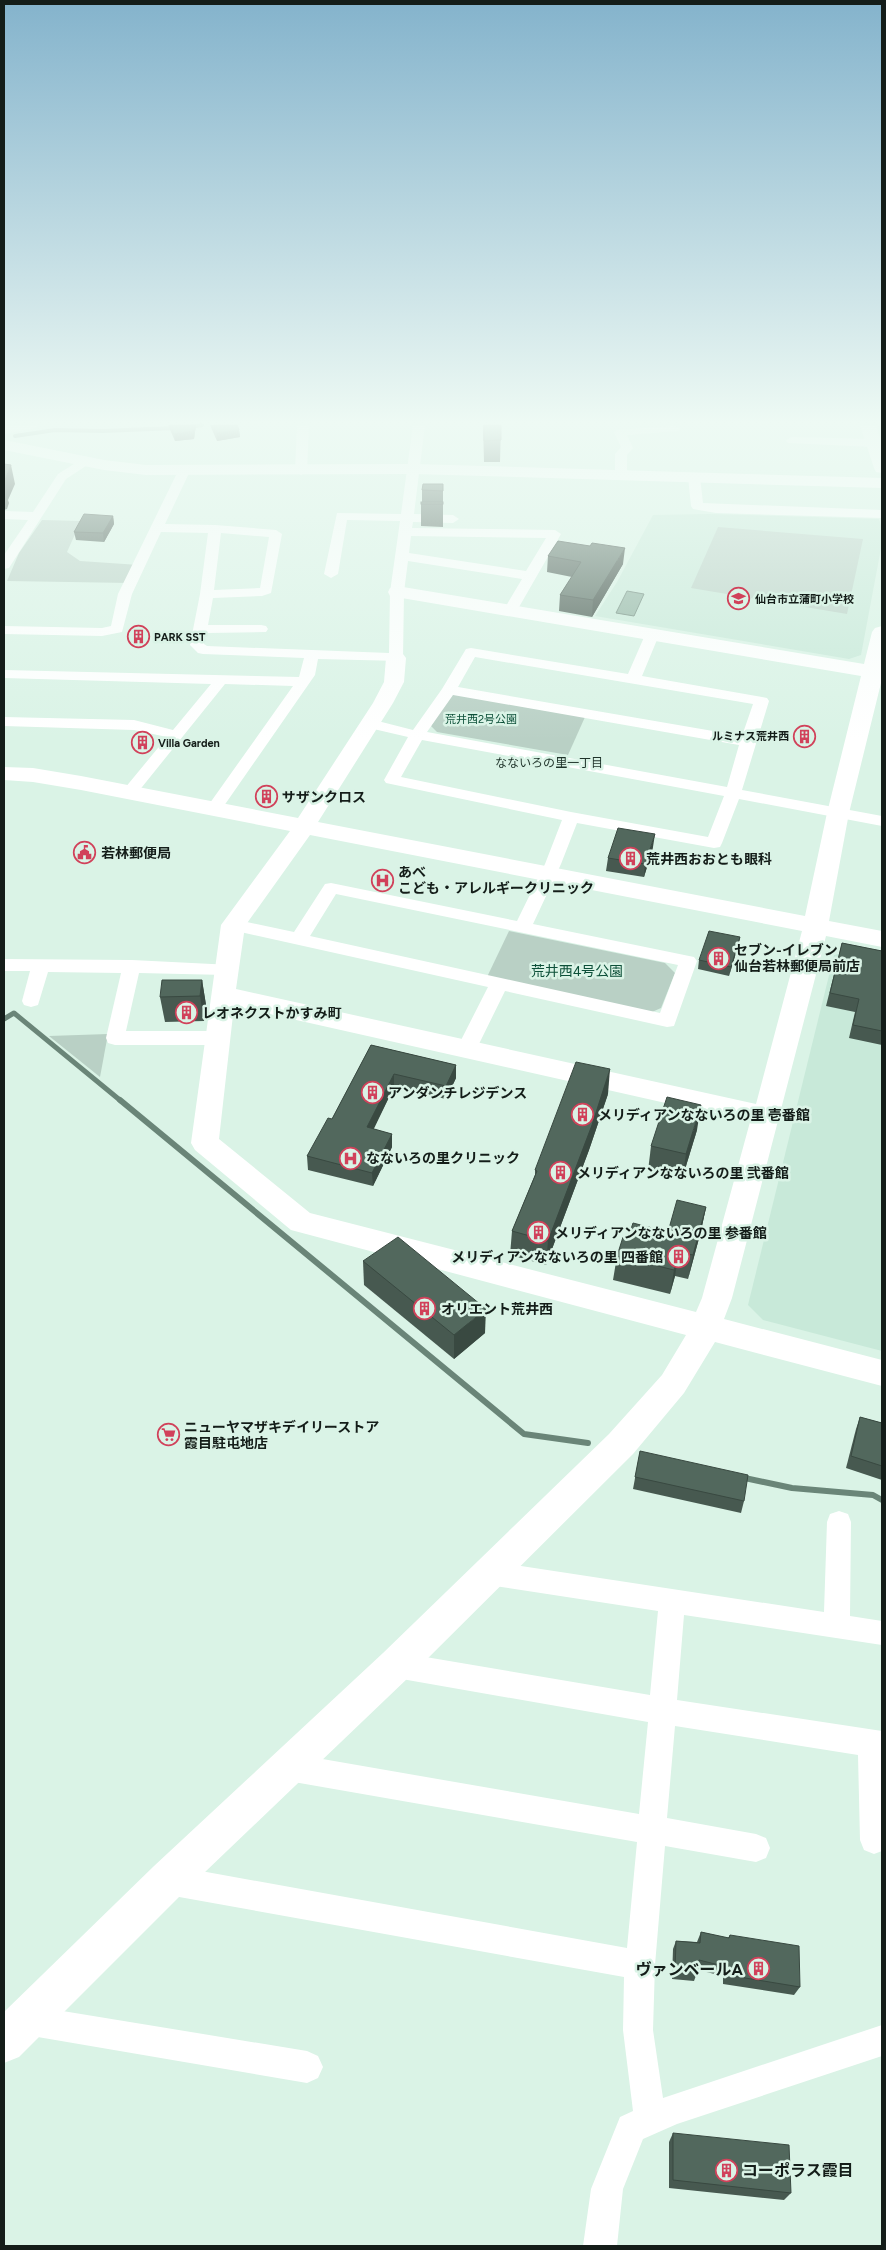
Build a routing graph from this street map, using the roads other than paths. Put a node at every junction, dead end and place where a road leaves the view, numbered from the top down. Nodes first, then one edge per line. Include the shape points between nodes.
1 (26, 530) edge
2 (156, 530) edge
3 (215, 530) edge
4 (227, 530) edge
5 (339, 530) edge
6 (406, 532) joint
7 (402, 556) junction
8 (4, 566) edge
9 (331, 574) dead end
10 (530, 576) junction
11 (398, 592) junction
12 (207, 594) junction
13 (510, 611) junction
14 (260, 628) dead end
15 (200, 629) junction
16 (4, 630) edge
17 (882, 632) edge
18 (652, 635) junction
19 (312, 655) junction
20 (396, 658) junction
21 (877, 672) edge
22 (4, 674) edge
23 (634, 678) junction
24 (219, 680) junction
25 (303, 682) junction
26 (449, 690) junction
27 (4, 722) edge
28 (370, 724) junction
29 (177, 735) junction
30 (417, 735) junction
31 (748, 742) junction
32 (4, 773) edge
33 (733, 793) junction
34 (128, 794) junction
35 (213, 810) junction
36 (838, 813) junction
37 (571, 818) junction
38 (882, 821) edge
39 (304, 826) junction
40 (548, 875) junction
41 (233, 925) junction
42 (816, 926) junction
43 (523, 928) junction
44 (299, 939) junction
45 (882, 939) edge
46 (4, 965) edge
47 (42, 965) junction
48 (132, 966) junction
49 (224, 982) junction
50 (498, 984) junction
51 (31, 1001) dead end
52 (217, 1038) junction
53 (467, 1048) junction
54 (766, 1116) junction
55 (707, 1326) junction
56 (882, 1373) edge
57 (839, 1522) dead end
58 (488, 1573) junction
59 (672, 1602) junction
60 (837, 1626) junction
61 (882, 1633) edge
62 (396, 1665) junction
63 (664, 1711) junction
64 (877, 1744) edge
65 (288, 1767) junction
66 (653, 1830) junction
67 (874, 1840) dead end
68 (756, 1848) dead end
69 (168, 1880) junction
70 (640, 1966) junction
71 (26, 2020) junction
72 (882, 2040) edge
73 (4, 2042) edge
74 (307, 2067) dead end
75 (650, 2120) junction
76 (600, 2246) edge

1 - 8 street
2 - 16 street via 125,594 117,629 102,632
3 - 12 street
4 - 12 street via 276,534 266,590
5 - 9 street
6 - 7 street
6 - 10 street via 555,534
7 - 10 street
7 - 11 street
10 - 13 street
11 - 13 street
11 - 20 street
12 - 15 street
13 - 18 street
14 - 15 street
15 - 19 street via 197,645 203,650
17 - 21 street
18 - 21 street
18 - 23 street
19 - 20 street
19 - 25 street via 308,675
20 - 28 street via 394,682
21 - 36 street
22 - 24 street
23 - 26 street via 471,652
23 - 31 street via 762,701
24 - 25 street
24 - 29 street via 217,687
25 - 35 street
26 - 30 street
26 - 31 street
27 - 29 street via 134,725
28 - 30 street
28 - 39 street
29 - 34 street
30 - 33 street
30 - 37 street via 392,780
31 - 33 street
32 - 34 street via 33,775
33 - 36 street
33 - 37 street via 714,843
34 - 35 street
35 - 39 street
36 - 38 street
36 - 42 street
37 - 40 street
39 - 40 street
39 - 41 street
40 - 42 street
40 - 43 street
41 - 44 street
41 - 49 street
42 - 45 street
42 - 54 street
43 - 44 street via 331,888
43 - 50 street via 688,962 668,1021
44 - 50 street
46 - 47 street
47 - 48 street
47 - 51 street
48 - 49 street
48 - 52 street via 115,1038
49 - 52 street
49 - 53 street
50 - 53 street
52 - 55 street via 206,1143 301,1222
53 - 54 street
54 - 55 street via 718,1298
55 - 56 street
55 - 58 street via 655,1408
57 - 60 street
58 - 59 street
58 - 62 street
59 - 60 street
59 - 63 street
60 - 61 street
62 - 63 street
62 - 65 street
63 - 64 street
63 - 66 street
64 - 67 street
65 - 66 street
65 - 69 street
66 - 68 street
66 - 70 street
69 - 70 street
69 - 71 street
70 - 75 street via 638,2030
71 - 73 street
71 - 74 street
72 - 75 street
75 - 76 street via 631,2128 607,2189

